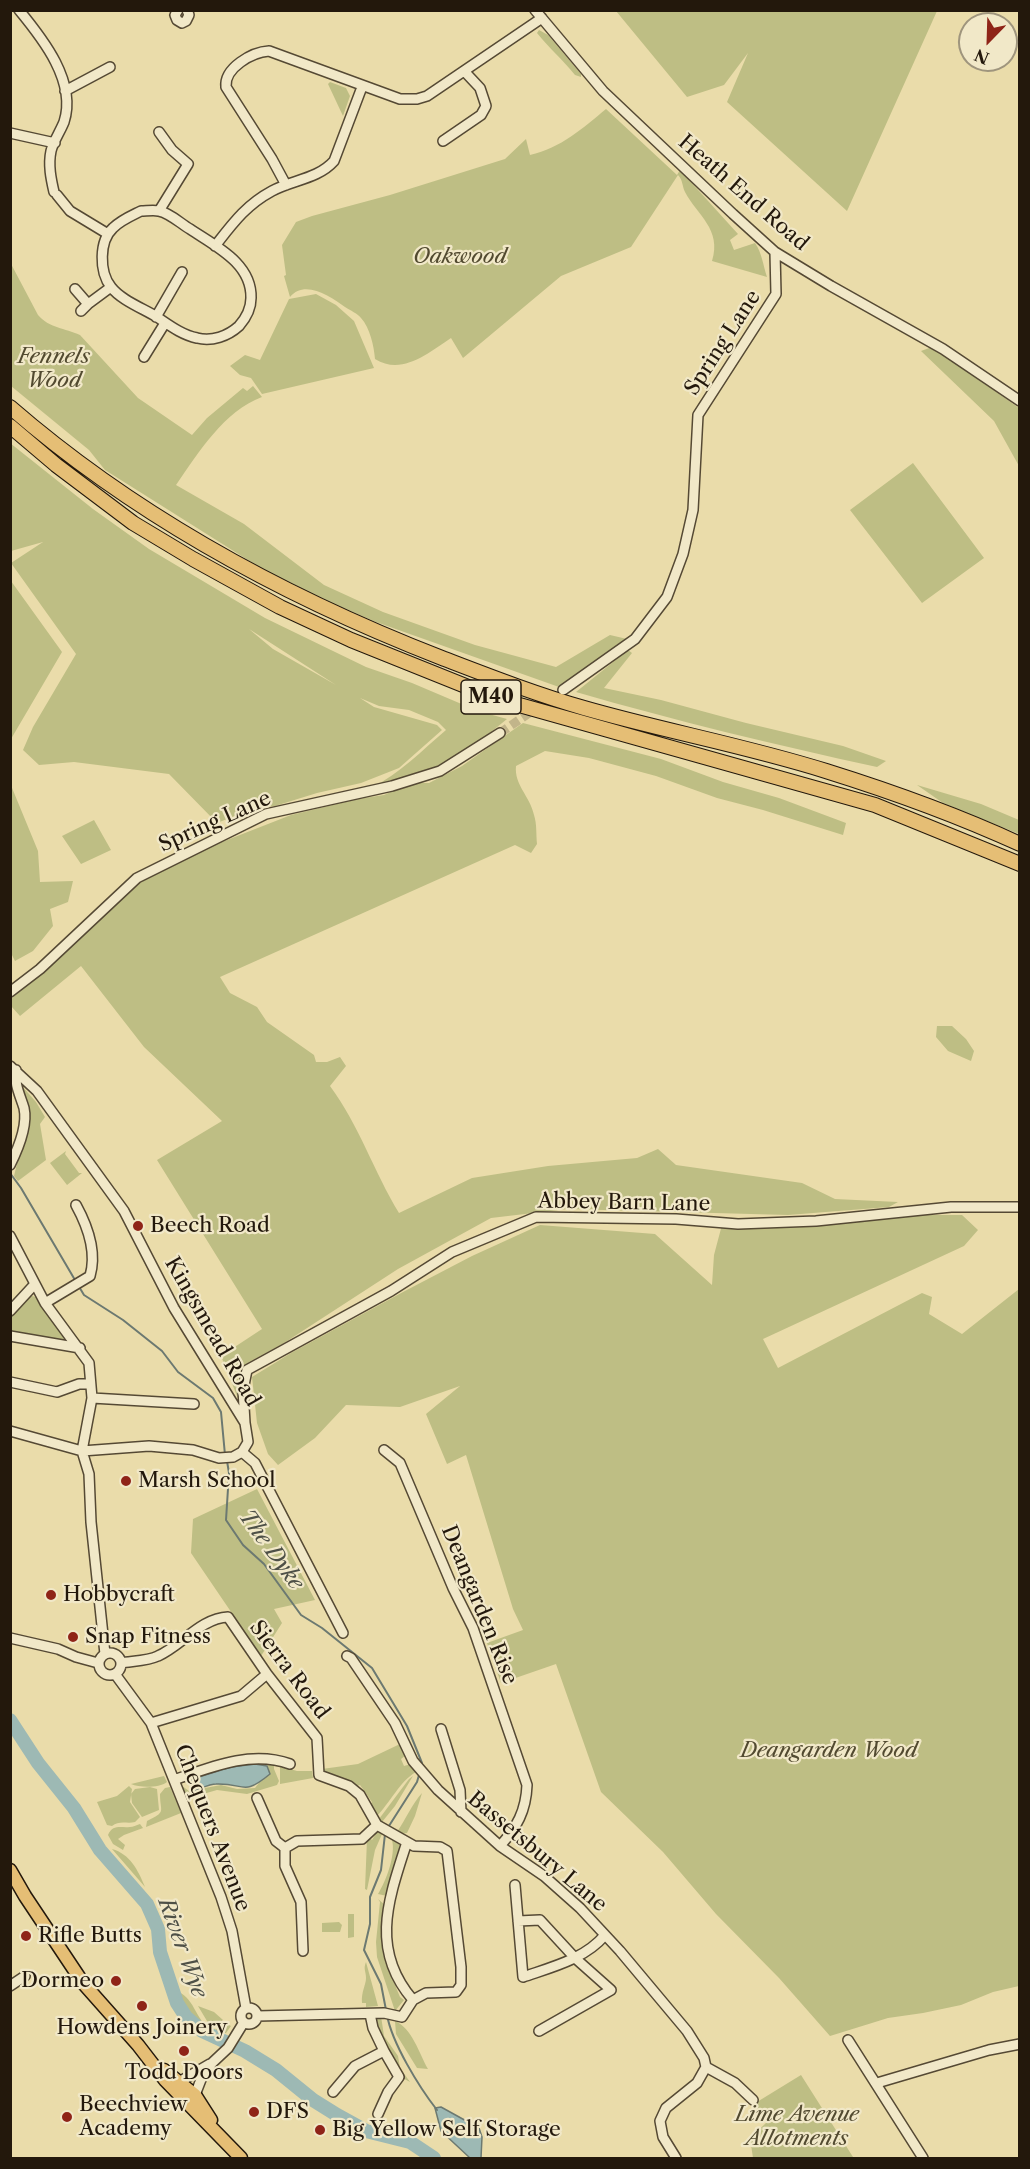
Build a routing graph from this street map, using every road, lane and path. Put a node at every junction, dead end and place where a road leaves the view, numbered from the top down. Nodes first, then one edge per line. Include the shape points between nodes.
1 (19, 10) edge
2 (178, 10) edge
3 (187, 10) edge
4 (538, 14) edge
5 (110, 67) dead end
6 (465, 72) junction
7 (363, 87) junction
8 (65, 91) junction
9 (10, 132) edge
10 (159, 132) dead end
11 (443, 141) dead end
12 (55, 143) junction
13 (286, 185) junction
14 (159, 211) junction
15 (108, 234) junction
16 (215, 246) junction
17 (775, 252) junction
18 (182, 272) dead end
19 (111, 288) junction
20 (75, 289) dead end
21 (88, 304) junction
22 (81, 312) dead end
23 (156, 317) junction
24 (165, 322) junction
25 (144, 357) dead end
26 (1020, 401) edge
27 (10, 407) edge
28 (10, 426) edge
29 (563, 690) tunnel mouth
30 (500, 733) tunnel mouth
31 (1020, 844) edge
32 (1020, 864) edge
33 (10, 992) edge
34 (13, 1068) edge
35 (10, 1165) edge
36 (76, 1204) dead end
37 (1020, 1207) edge
38 (10, 1236) edge
39 (14, 1251) edge
40 (34, 1285) junction
41 (45, 1304) junction
42 (10, 1311) edge
43 (10, 1336) edge
44 (80, 1348) junction
45 (10, 1382) edge
46 (89, 1384) junction
47 (92, 1398) junction
48 (194, 1404) dead end
49 (245, 1423) junction
50 (10, 1431) edge
51 (82, 1450) junction
52 (384, 1450) dead end
53 (242, 1452) junction
54 (343, 1633) dead end
55 (10, 1638) edge
56 (105, 1654) junction
57 (346, 1656) dead end
58 (121, 1663) junction
59 (98, 1664) junction
60 (115, 1674) junction
61 (267, 1674) junction
62 (151, 1723) junction
63 (441, 1729) dead end
64 (290, 1764) dead end
65 (174, 1780) junction
66 (257, 1798) dead end
67 (461, 1812) junction
68 (379, 1826) junction
69 (407, 1842) junction
70 (500, 1846) junction
71 (285, 1848) junction
72 (10, 1870) edge
73 (514, 1884) dead end
74 (518, 1921) junction
75 (606, 1935) junction
76 (303, 1951) dead end
77 (575, 1958) junction
78 (25, 1976) dead end
79 (11, 1986) edge
80 (413, 2000) junction
81 (246, 2008) junction
82 (370, 2014) junction
83 (257, 2016) junction
84 (242, 2027) junction
85 (539, 2031) dead end
86 (848, 2040) dead end
87 (1020, 2044) edge
88 (138, 2045) junction
89 (384, 2051) junction
90 (212, 2063) junction
91 (706, 2067) junction
92 (877, 2083) junction
93 (179, 2086) junction
94 (333, 2092) dead end
95 (195, 2095) junction
96 (753, 2100) dead end
97 (378, 2114) dead end
98 (208, 2125) junction
99 (228, 2146) junction
100 (241, 2158) edge
101 (676, 2158) edge
102 (923, 2158) edge

1 - 8 street via 56,62
2 - 3 street via 175,15 182,22 189,15
4 - 6 street
4 - 17 street, Heath End Road via 603,91
5 - 8 street
6 - 7 street via 417,99 400,99
6 - 11 street via 480,88 486,106 481,115
7 - 13 street via 334,161 327,168
7 - 13 street via 269,51 257,52 232,70 225,80 226,87
8 - 12 street via 64,120
9 - 12 street
10 - 14 street via 188,164
12 - 15 street via 50,171 56,194 70,211
13 - 16 street via 242,211
14 - 15 street via 141,211
14 - 16 street
15 - 19 street via 102,266
16 - 24 street via 244,271 251,290 251,305 244,321 217,339 198,339
17 - 26 street, Heath End Road via 943,349
17 - 29 street, Spring Lane via 776,294 698,415 693,510 683,554 667,597 635,639
18 - 23 street
19 - 21 street
19 - 23 street
20 - 21 street
21 - 22 street
23 - 24 street
24 - 25 street
27 - 31 highway, M40 via 83,467 214,551 276,586 394,640 563,701 826,771
28 - 32 highway, M40 via 133,523 280,607 351,640 498,699 875,806
30 - 33 street, Spring Lane via 440,771 392,786 266,814 137,878
34 - 35 street via 24,1111 21,1140
34 - 49 street, Kingsmead Road via 37,1091 124,1211 174,1308
36 - 41 street via 86,1223 94,1263 90,1276
37 - 49 street, Abbey Barn Lane via 951,1207 816,1221 738,1224 536,1217 452,1252 391,1291 247,1370 243,1390
38 - 39 street
39 - 40 street
40 - 41 street
40 - 42 street
41 - 44 street
43 - 44 street
44 - 46 street via 89,1363
45 - 46 street via 57,1392
46 - 47 street
47 - 48 street
47 - 51 street
49 - 53 street, Kingsmead Road via 248,1442
50 - 51 street
51 - 53 street via 149,1446 194,1450 219,1458
51 - 56 street via 89,1474
52 - 70 street, Deangarden Rise via 403,1461 473,1628 527,1785 522,1818
53 - 54 street via 255,1463
55 - 59 street via 58,1649
56 - 58 street via 115,1655
56 - 59 street
57 - 67 street, Bassetsbury Lane via 390,1715 415,1763
58 - 60 street
58 - 61 street, Sierra Road via 158,1657 218,1617 228,1617
59 - 60 street via 105,1675
60 - 62 street, Chequers Avenue
61 - 62 street via 241,1696
61 - 68 street, Sierra Road via 317,1738 319,1775 349,1786 360,1795
62 - 65 street, Chequers Avenue
63 - 67 street via 460,1790
64 - 65 street via 277,1759 230,1760
65 - 81 street, Chequers Avenue via 232,1931
66 - 71 street via 276,1841
67 - 70 street, Bassetsbury Lane
68 - 69 street
68 - 71 street via 363,1839 297,1841
69 - 80 street via 388,1901 385,1924 386,1949 400,1986
69 - 80 street via 447,1851 461,1967 461,1984 456,1992 426,1993
70 - 75 street, Bassetsbury Lane via 544,1876
71 - 76 street via 285,1866 301,1902
72 - 88 main road via 83,1983
73 - 74 street
74 - 77 street via 540,1920
74 - 77 street via 523,1977
75 - 77 street
75 - 91 street, Bassetsbury Lane via 687,2031
77 - 85 street via 610,1990
78 - 79 street
80 - 82 street via 402,2017
81 - 83 street via 254,2009
81 - 84 street, Chequers Avenue via 241,2015
82 - 83 street
82 - 89 street
83 - 84 street via 253,2023
84 - 90 street
86 - 92 street
87 - 92 street
88 - 93 main road
88 - 98 main road
89 - 94 street via 355,2066
89 - 97 street via 399,2077
90 - 93 street
90 - 95 street
91 - 96 street via 735,2083
91 - 101 street via 698,2083 666,2108 660,2121 663,2137
92 - 102 street
93 - 95 main road
93 - 98 main road
95 - 99 main road
98 - 99 main road
99 - 100 main road

